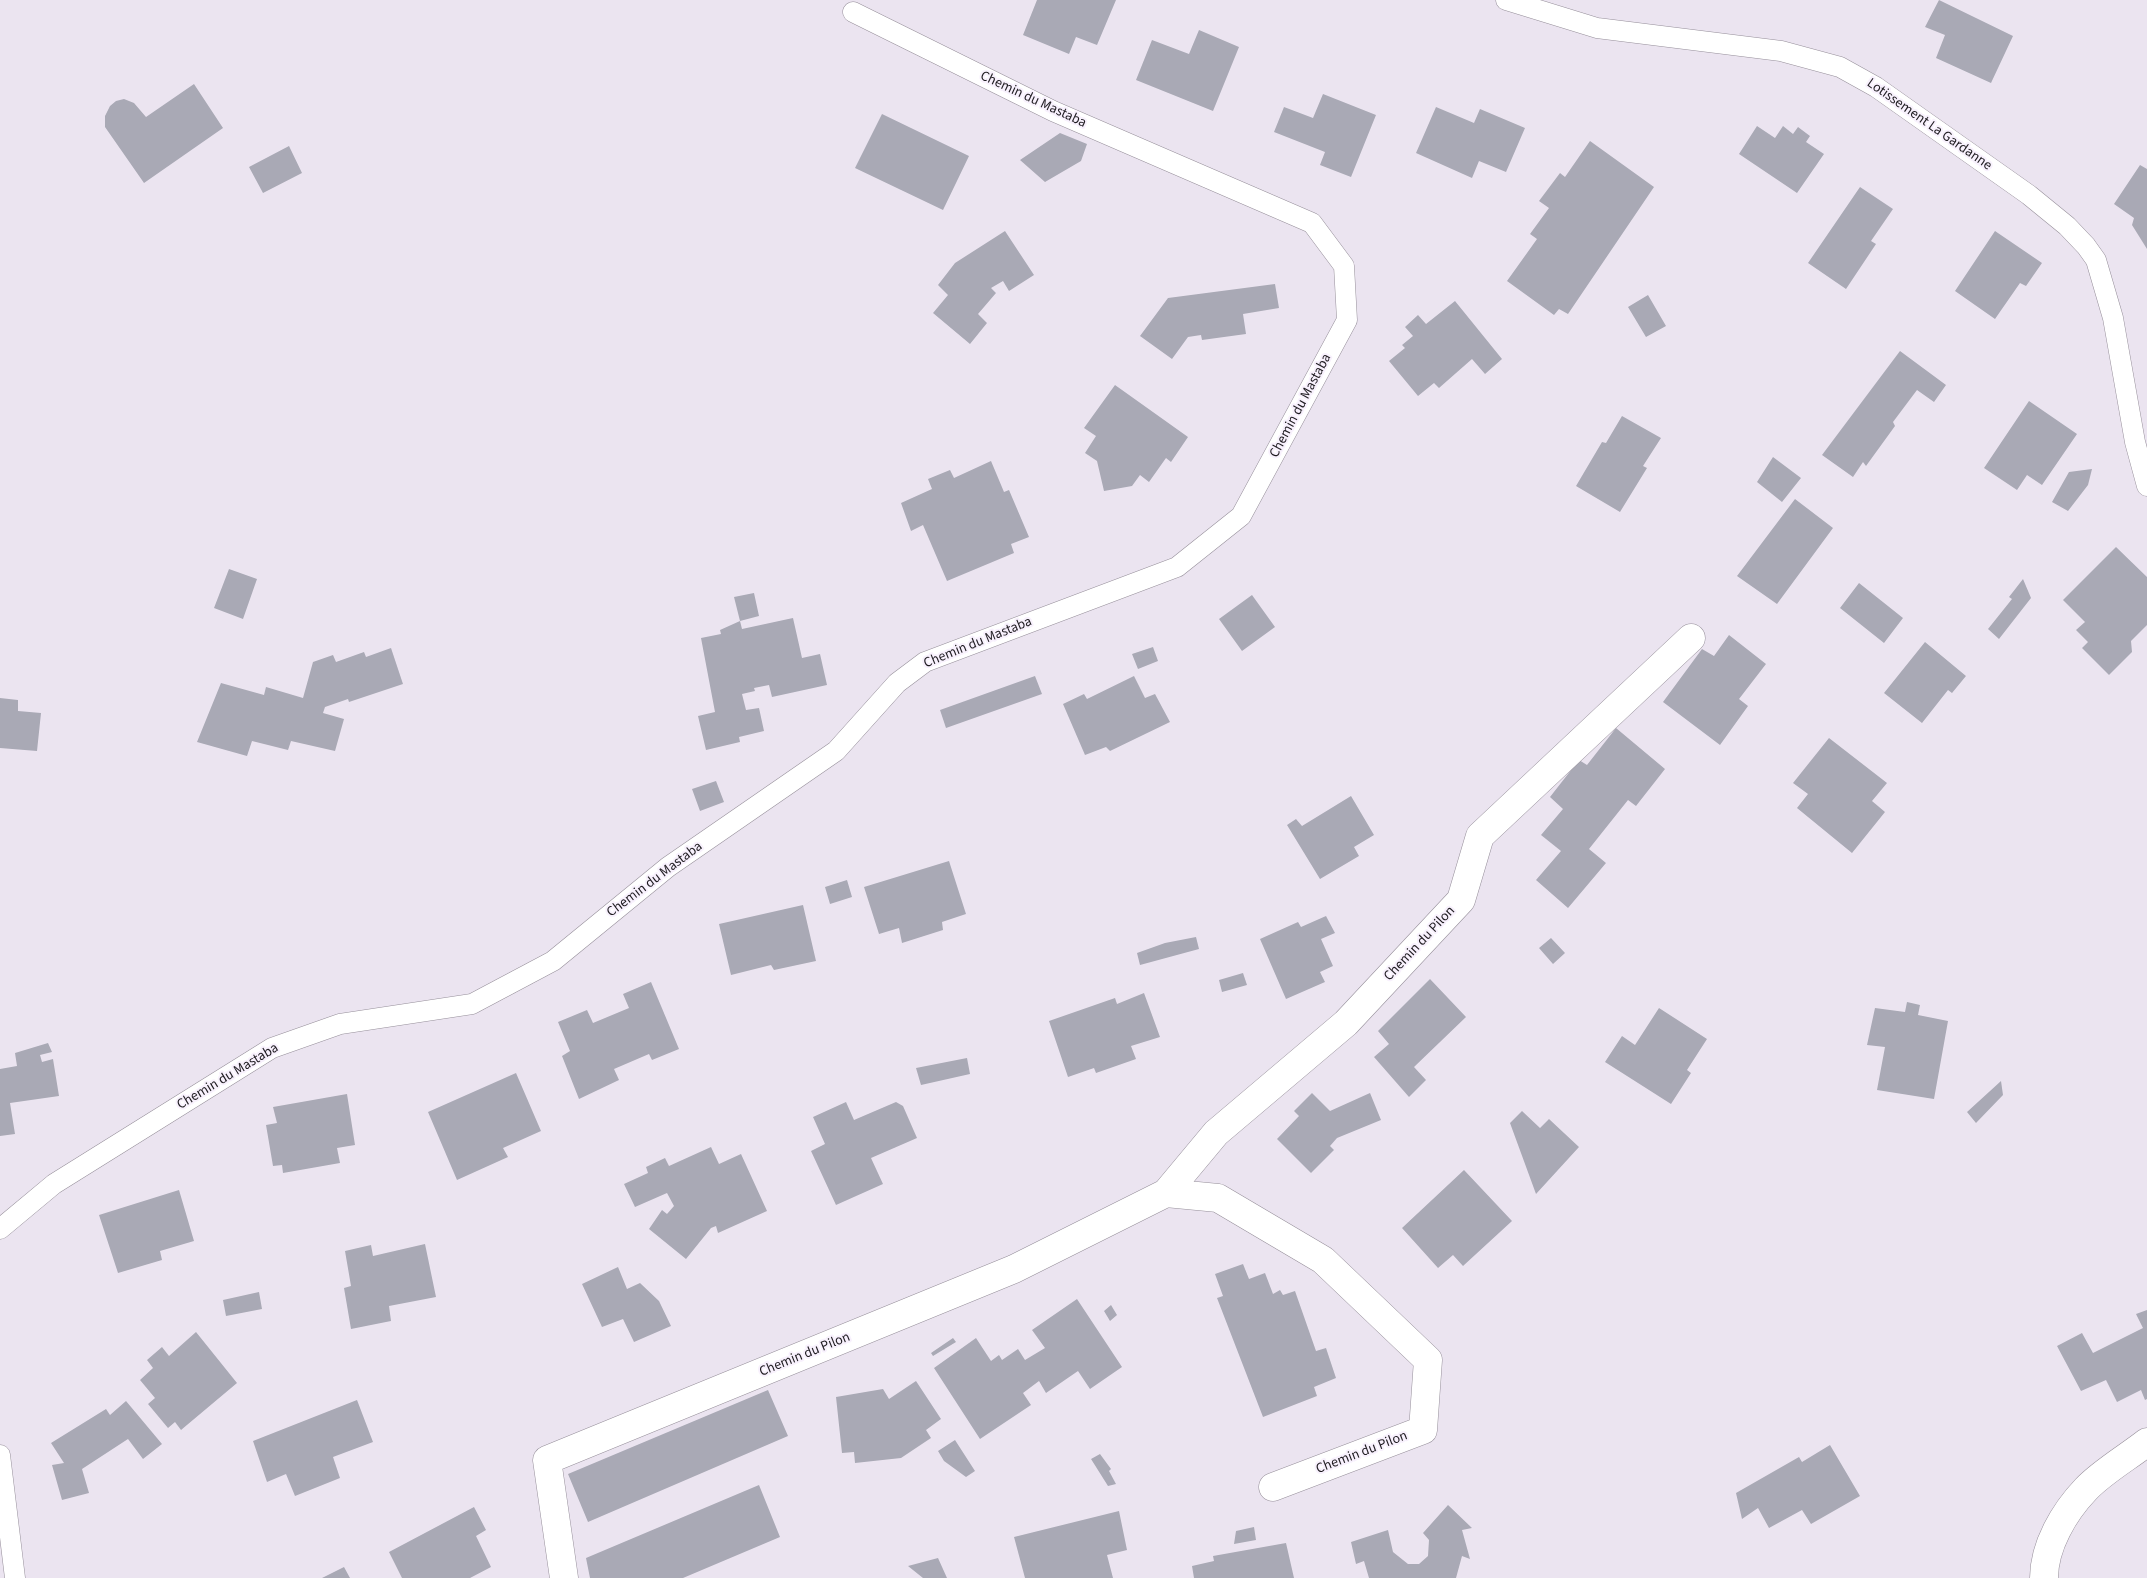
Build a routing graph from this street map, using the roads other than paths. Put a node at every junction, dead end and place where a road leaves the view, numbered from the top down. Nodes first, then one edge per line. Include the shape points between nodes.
1 (1506, 0) edge
2 (853, 12) dead end
3 (2147, 486) edge
4 (1691, 638) dead end
5 (1166, 1193) junction
6 (0, 1229) edge
7 (2147, 1442) edge
8 (0, 1455) edge
9 (1273, 1487) dead end
10 (15, 1578) edge
11 (564, 1578) edge
12 (2044, 1578) edge

1 - 3 lane, Lotissement La Gardanne via 1597,28 1781,51 1840,67 1876,87 2029,195 2067,226 2096,260 2113,318 2135,442
2 - 6 lane, Chemin du Mastaba via 1053,111 1312,223 1344,266 1347,320 1241,516 1176,566 925,662 897,683 836,751 668,867 553,961 472,1004 340,1024 272,1048 54,1184
4 - 5 street, Chemin du Pilon via 1480,836 1461,900 1346,1023 1216,1133
5 - 9 street, Chemin du Pilon via 1218,1198 1323,1260 1428,1360 1423,1430
5 - 11 street, Chemin du Pilon via 1014,1269 547,1460
7 - 12 street via 2086,1489 2065,1514 2050,1546
8 - 10 lane

